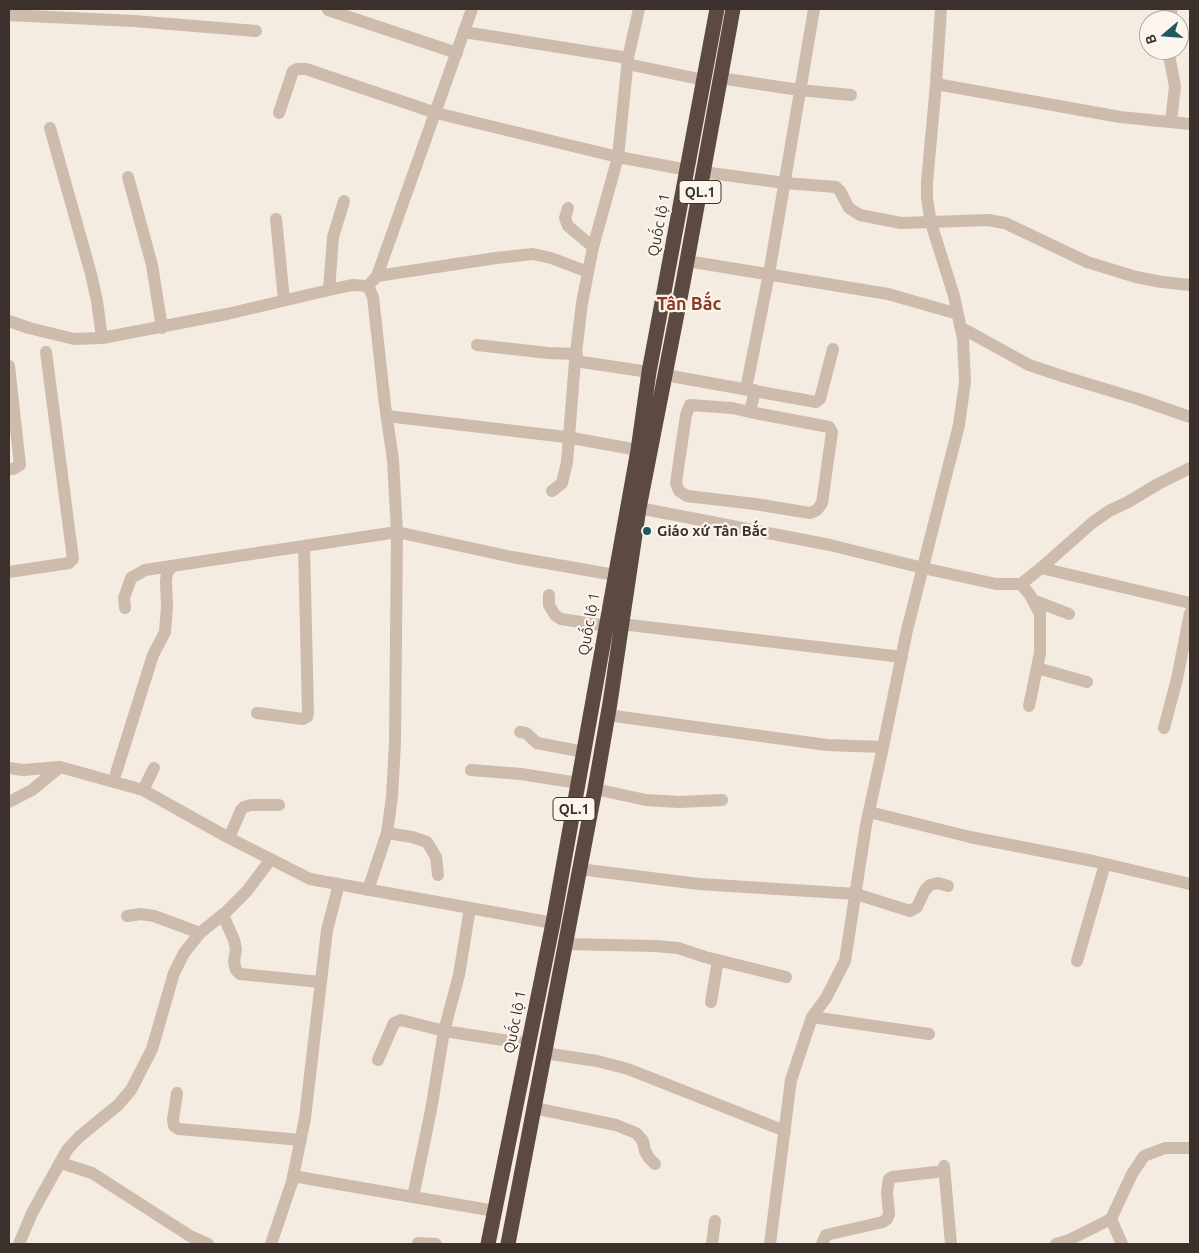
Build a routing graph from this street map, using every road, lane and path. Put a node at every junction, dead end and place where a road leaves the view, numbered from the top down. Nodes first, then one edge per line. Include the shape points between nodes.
1 (472, 9) edge
2 (639, 9) edge
3 (717, 9) edge
4 (733, 9) edge
5 (814, 9) edge
6 (941, 9) edge
7 (328, 10) dead end
8 (9, 15) edge
9 (256, 31) dead end
10 (464, 32) junction
11 (457, 53) junction
12 (1170, 60) edge
13 (627, 61) junction
14 (720, 78) junction
15 (704, 80) junction
16 (936, 84) junction
17 (799, 90) junction
18 (851, 95) dead end
19 (279, 113) dead end
20 (436, 113) junction
21 (1172, 122) junction
22 (1190, 124) edge
23 (50, 128) dead end
24 (618, 157) junction
25 (688, 170) junction
26 (703, 172) junction
27 (128, 176) dead end
28 (785, 183) junction
29 (344, 201) dead end
30 (568, 208) dead end
31 (276, 219) dead end
32 (931, 223) junction
33 (593, 247) junction
34 (687, 261) junction
35 (588, 272) junction
36 (769, 274) junction
37 (377, 276) junction
38 (1190, 285) edge
39 (368, 286) junction
40 (329, 290) junction
41 (284, 300) junction
42 (958, 314) junction
43 (9, 321) edge
44 (960, 327) junction
45 (162, 328) junction
46 (102, 338) junction
47 (477, 345) dead end
48 (833, 349) dead end
49 (46, 352) dead end
50 (576, 358) junction
51 (9, 366) edge
52 (649, 372) junction
53 (665, 375) junction
54 (750, 390) junction
55 (750, 412) junction
56 (387, 416) junction
57 (1190, 417) edge
58 (569, 437) junction
59 (638, 450) junction
60 (1190, 468) edge
61 (9, 469) edge
62 (552, 491) dead end
63 (639, 508) junction
64 (397, 532) junction
65 (304, 547) junction
66 (173, 566) junction
67 (923, 568) junction
68 (1041, 568) junction
69 (9, 572) edge
70 (616, 575) junction
71 (1020, 584) junction
72 (549, 595) dead end
73 (1033, 600) junction
74 (1190, 603) edge
75 (125, 608) dead end
76 (1190, 613) edge
77 (1069, 614) dead end
78 (614, 625) junction
79 (902, 657) junction
80 (1037, 668) junction
81 (1087, 682) dead end
82 (1030, 706) dead end
83 (257, 713) dead end
84 (607, 715) junction
85 (1164, 728) dead end
86 (520, 732) dead end
87 (883, 747) junction
88 (584, 752) junction
89 (60, 767) junction
90 (9, 768) edge
91 (154, 768) dead end
92 (470, 770) dead end
93 (116, 772) dead end
94 (578, 783) junction
95 (595, 789) junction
96 (143, 790) junction
97 (722, 800) dead end
98 (9, 802) edge
99 (279, 806) dead end
100 (869, 812) junction
101 (387, 832) junction
102 (229, 838) junction
103 (271, 859) junction
104 (1105, 864) junction
105 (579, 869) junction
106 (438, 875) dead end
107 (339, 884) junction
108 (1190, 884) edge
109 (948, 886) dead end
110 (368, 890) junction
111 (856, 894) junction
112 (470, 908) junction
113 (223, 915) junction
114 (127, 916) dead end
115 (553, 923) junction
116 (200, 933) junction
117 (565, 944) junction
118 (718, 960) junction
119 (1077, 961) dead end
120 (786, 977) dead end
121 (320, 982) junction
122 (712, 1002) dead end
123 (812, 1017) junction
124 (444, 1031) junction
125 (929, 1034) dead end
126 (529, 1044) junction
127 (544, 1053) junction
128 (378, 1060) dead end
129 (177, 1093) dead end
130 (534, 1108) junction
131 (785, 1131) junction
132 (300, 1140) junction
133 (1190, 1148) edge
134 (61, 1162) junction
135 (654, 1164) dead end
136 (293, 1176) junction
137 (413, 1197) junction
138 (495, 1211) junction
139 (1111, 1219) junction
140 (715, 1221) dead end
141 (418, 1243) edge
142 (19, 1244) edge
143 (208, 1244) edge
144 (271, 1244) edge
145 (436, 1244) edge
146 (488, 1244) edge
147 (508, 1244) edge
148 (712, 1244) edge
149 (770, 1244) edge
150 (822, 1244) edge
151 (952, 1244) edge
152 (1056, 1244) edge
153 (1122, 1244) edge

1 - 10 street
2 - 13 street
3 - 15 highway, Quốc lộ 1 / QL.1
4 - 14 highway, Quốc lộ 1 / QL.1
5 - 17 street
6 - 16 street
7 - 11 street
8 - 9 street
10 - 11 street
10 - 13 street
11 - 20 street
12 - 21 street via 1175,86
13 - 15 street
13 - 24 street
14 - 17 street
14 - 26 highway, Quốc lộ 1 / QL.1
15 - 25 highway, Quốc lộ 1 / QL.1
16 - 21 street via 1120,117
16 - 32 street via 927,182
17 - 18 street
17 - 28 street
19 - 20 street via 293,71 298,69
20 - 24 street
20 - 37 street
21 - 22 street
23 - 46 street via 97,300
24 - 25 street
24 - 33 street
25 - 52 highway, Quốc lộ 1 / QL.1
26 - 28 street
26 - 34 highway, Quốc lộ 1 / QL.1
27 - 45 street via 152,265
28 - 32 street via 836,187 849,208 860,215 901,223
28 - 36 street
29 - 40 street via 333,237
30 - 33 street via 565,218 568,226
31 - 41 street
32 - 38 street via 988,220 1005,223 1087,262 1136,277
32 - 42 street
33 - 35 street
34 - 36 street
34 - 53 highway, Quốc lộ 1 / QL.1
35 - 37 street via 533,254
35 - 50 street
36 - 42 street via 888,294
36 - 54 street
37 - 39 street
39 - 40 street
39 - 56 street via 373,297
40 - 41 street
41 - 45 street
42 - 44 street
43 - 46 street via 74,339
44 - 57 street via 1029,364
44 - 67 street via 965,382 959,425
45 - 46 street
47 - 50 street
48 - 54 street via 819,401
49 - 69 street via 73,559 69,563
50 - 52 street
50 - 58 street
51 - 61 street via 20,464
52 - 59 highway, Quốc lộ 1 / QL.1
53 - 54 street
53 - 63 highway, Quốc lộ 1 / QL.1
54 - 55 street
55 - 55 street via 829,427 832,432 822,504 817,510 810,513 687,496 679,491 676,483 690,405
56 - 58 street
56 - 64 street via 394,460
58 - 59 street
58 - 62 street via 562,483
59 - 70 highway, Quốc lộ 1 / QL.1
60 - 68 street via 1109,511
63 - 67 street via 830,545
63 - 78 highway, Quốc lộ 1 / QL.1
64 - 65 street
64 - 70 street
64 - 101 street via 395,743
65 - 66 street
65 - 83 street via 307,717
66 - 75 street via 145,570 131,578 124,598
66 - 93 street via 167,572 165,632 153,655
67 - 71 street via 996,584
67 - 79 street
68 - 71 street
68 - 74 street
70 - 78 highway, Quốc lộ 1 / QL.1
71 - 73 street
72 - 78 street via 549,606 561,619
73 - 77 street
73 - 80 street via 1040,614
76 - 85 street
78 - 79 street
78 - 84 highway, Quốc lộ 1 / QL.1
78 - 88 highway, Quốc lộ 1 / QL.1
79 - 87 street
80 - 81 street
80 - 82 street
84 - 87 street via 827,745
84 - 95 highway, Quốc lộ 1 / QL.1
86 - 88 street via 537,743
87 - 100 street
88 - 94 highway, Quốc lộ 1 / QL.1
89 - 90 street
89 - 96 street
89 - 98 street via 32,790
91 - 96 street
92 - 94 street
94 - 115 highway, Quốc lộ 1 / QL.1
95 - 97 street via 646,800
95 - 105 highway, Quốc lộ 1 / QL.1
96 - 102 street
99 - 102 street via 244,807
100 - 104 street via 970,837
100 - 111 street
101 - 106 street via 427,842 436,857
101 - 110 street
102 - 103 street
103 - 107 street via 310,879
103 - 113 street via 247,891
104 - 108 street
104 - 119 street
105 - 111 street via 700,884
105 - 117 highway, Quốc lộ 1 / QL.1
107 - 110 street
107 - 121 street via 327,930
109 - 111 street via 930,885 917,907 910,911
110 - 112 street
111 - 123 street via 845,961
112 - 115 street
112 - 124 street via 459,975
113 - 116 street
113 - 121 street via 234,940 234,962 240,974
114 - 116 street via 154,916
115 - 126 highway, Quốc lộ 1 / QL.1
116 - 134 street via 184,953 174,973 152,1049 131,1090 79,1137
117 - 118 street via 670,948
117 - 127 highway, Quốc lộ 1 / QL.1
118 - 120 street
118 - 122 street
121 - 132 street
123 - 125 street
123 - 131 street via 791,1080
124 - 126 street
124 - 128 street via 405,1020 396,1021
124 - 137 street
126 - 138 highway, Quốc lộ 1 / QL.1
127 - 130 highway, Quốc lộ 1 / QL.1
127 - 131 street via 628,1069
129 - 132 street via 173,1120 179,1129
130 - 135 street via 616,1125 636,1133
130 - 147 highway, Quốc lộ 1 / QL.1
131 - 149 street
132 - 136 street
133 - 139 street via 1165,1148 1144,1156
134 - 142 street via 32,1213
134 - 143 street via 92,1173 190,1236
136 - 137 street
136 - 144 street
137 - 138 street
138 - 146 highway, Quốc lộ 1 / QL.1
139 - 152 street
139 - 153 street
140 - 148 street
141 - 145 street
150 - 151 street via 826,1235 887,1219 887,1192 892,1177 940,1169

